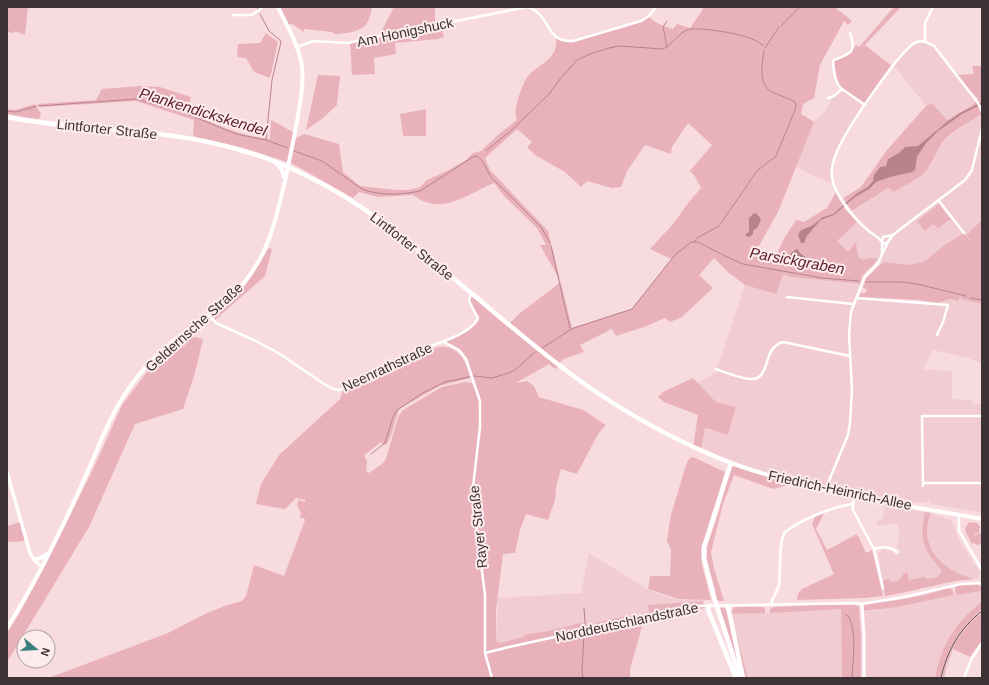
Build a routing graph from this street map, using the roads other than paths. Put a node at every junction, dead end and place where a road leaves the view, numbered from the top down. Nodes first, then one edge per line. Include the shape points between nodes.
1 (263, 7) edge
2 (278, 7) edge
3 (656, 7) edge
4 (933, 7) edge
5 (233, 15) dead end
6 (850, 33) dead end
7 (925, 41) junction
8 (297, 47) junction
9 (842, 89) junction
10 (828, 98) dead end
11 (865, 105) junction
12 (981, 109) edge
13 (7, 117) edge
14 (982, 129) edge
15 (275, 162) junction
16 (288, 167) junction
17 (285, 180) junction
18 (939, 200) junction
19 (893, 234) junction
20 (964, 234) dead end
21 (876, 236) junction
22 (885, 237) junction
23 (882, 242) junction
24 (888, 242) junction
25 (882, 257) junction
26 (471, 294) junction
27 (787, 297) dead end
28 (856, 298) junction
29 (853, 304) junction
30 (210, 316) junction
31 (937, 335) dead end
32 (444, 342) junction
33 (538, 348) joint
34 (850, 356) junction
35 (716, 369) dead end
36 (982, 416) edge
37 (731, 463) junction
38 (7, 472) edge
39 (982, 483) edge
40 (825, 490) junction
41 (854, 496) junction
42 (852, 504) junction
43 (959, 515) junction
44 (982, 519) edge
45 (874, 549) junction
46 (50, 551) junction
47 (897, 552) dead end
48 (32, 556) junction
49 (36, 559) junction
50 (43, 565) junction
51 (982, 570) edge
52 (982, 583) edge
53 (883, 588) dead end
54 (862, 604) junction
55 (771, 605) junction
56 (709, 606) junction
57 (728, 606) junction
58 (7, 628) edge
59 (982, 643) edge
60 (485, 653) junction
61 (492, 678) edge
62 (736, 678) edge
63 (740, 678) edge
64 (743, 678) edge
65 (864, 678) edge
66 (964, 678) edge

1 - 5 street via 252,15
2 - 8 main road, Geldernsche Straße
3 - 8 street, Am Honigshuck via 641,21 573,41 556,38 540,15 527,8 403,29 348,43 313,41
4 - 7 street via 925,24
6 - 9 street via 854,48 833,62 839,87
7 - 11 street via 912,44 889,69
7 - 12 street via 934,46
8 - 16 main road, Geldernsche Straße via 302,66 302,86
9 - 10 street
9 - 11 street
11 - 21 street via 842,141 832,166 832,179 834,189 845,205
13 - 15 main road, Lintforter Straße via 193,139
14 - 18 street via 972,170 961,183
15 - 16 main road, Lintforter Straße
15 - 17 main road via 282,170
16 - 17 main road, Geldernsche Straße
16 - 26 main road, Lintforter Straße via 363,208
17 - 30 main road, Geldernsche Straße via 274,226 257,265 244,283
18 - 19 street
18 - 20 street
19 - 22 street
19 - 24 street
21 - 22 street
21 - 23 street
22 - 23 street via 881,239
22 - 24 street via 888,238
23 - 24 street
23 - 25 street
24 - 25 street
25 - 28 street via 866,274
26 - 32 street, Neenrathstraße via 469,301 477,320 473,326
26 - 33 main road, Lintforter Straße
27 - 29 street
28 - 29 street
28 - 31 street via 948,305
29 - 34 street via 850,320
30 - 32 street, Neenrathstraße via 216,323 280,354 336,390
30 - 46 main road, Geldernsche Straße via 176,340 155,359 120,402
32 - 60 street, Rayer Straße via 463,353 481,407 473,487 485,595
33 - 37 main road, Friedrich-Heinrich-Allee via 580,381 640,420
34 - 35 street via 783,342 771,350 764,370 758,378 745,378
34 - 40 street via 852,390 849,429
36 - 39 street via 922,416 923,484
37 - 40 main road, Friedrich-Heinrich-Allee
37 - 63 main road via 704,559 718,613
38 - 48 street
40 - 41 main road, Friedrich-Heinrich-Allee
41 - 42 street
41 - 43 main road, Friedrich-Heinrich-Allee
42 - 45 street
42 - 55 street via 809,518 785,532 779,586
43 - 44 main road, Friedrich-Heinrich-Allee
43 - 51 street via 959,531
45 - 47 street via 882,547
45 - 53 street
46 - 49 main road via 44,557
46 - 50 main road, Geldernsche Straße
48 - 49 street
48 - 50 street
49 - 50 street
50 - 58 main road, Geldernsche Straße
52 - 54 street, Norddeutschlandstraße via 961,584
54 - 55 street, Norddeutschlandstraße
54 - 65 street
55 - 57 street, Norddeutschlandstraße
56 - 57 street, Norddeutschlandstraße
56 - 60 street, Norddeutschlandstraße via 675,610
56 - 62 main road via 708,610
57 - 64 main road
59 - 66 street via 972,658
60 - 61 street, Rayer Straße

